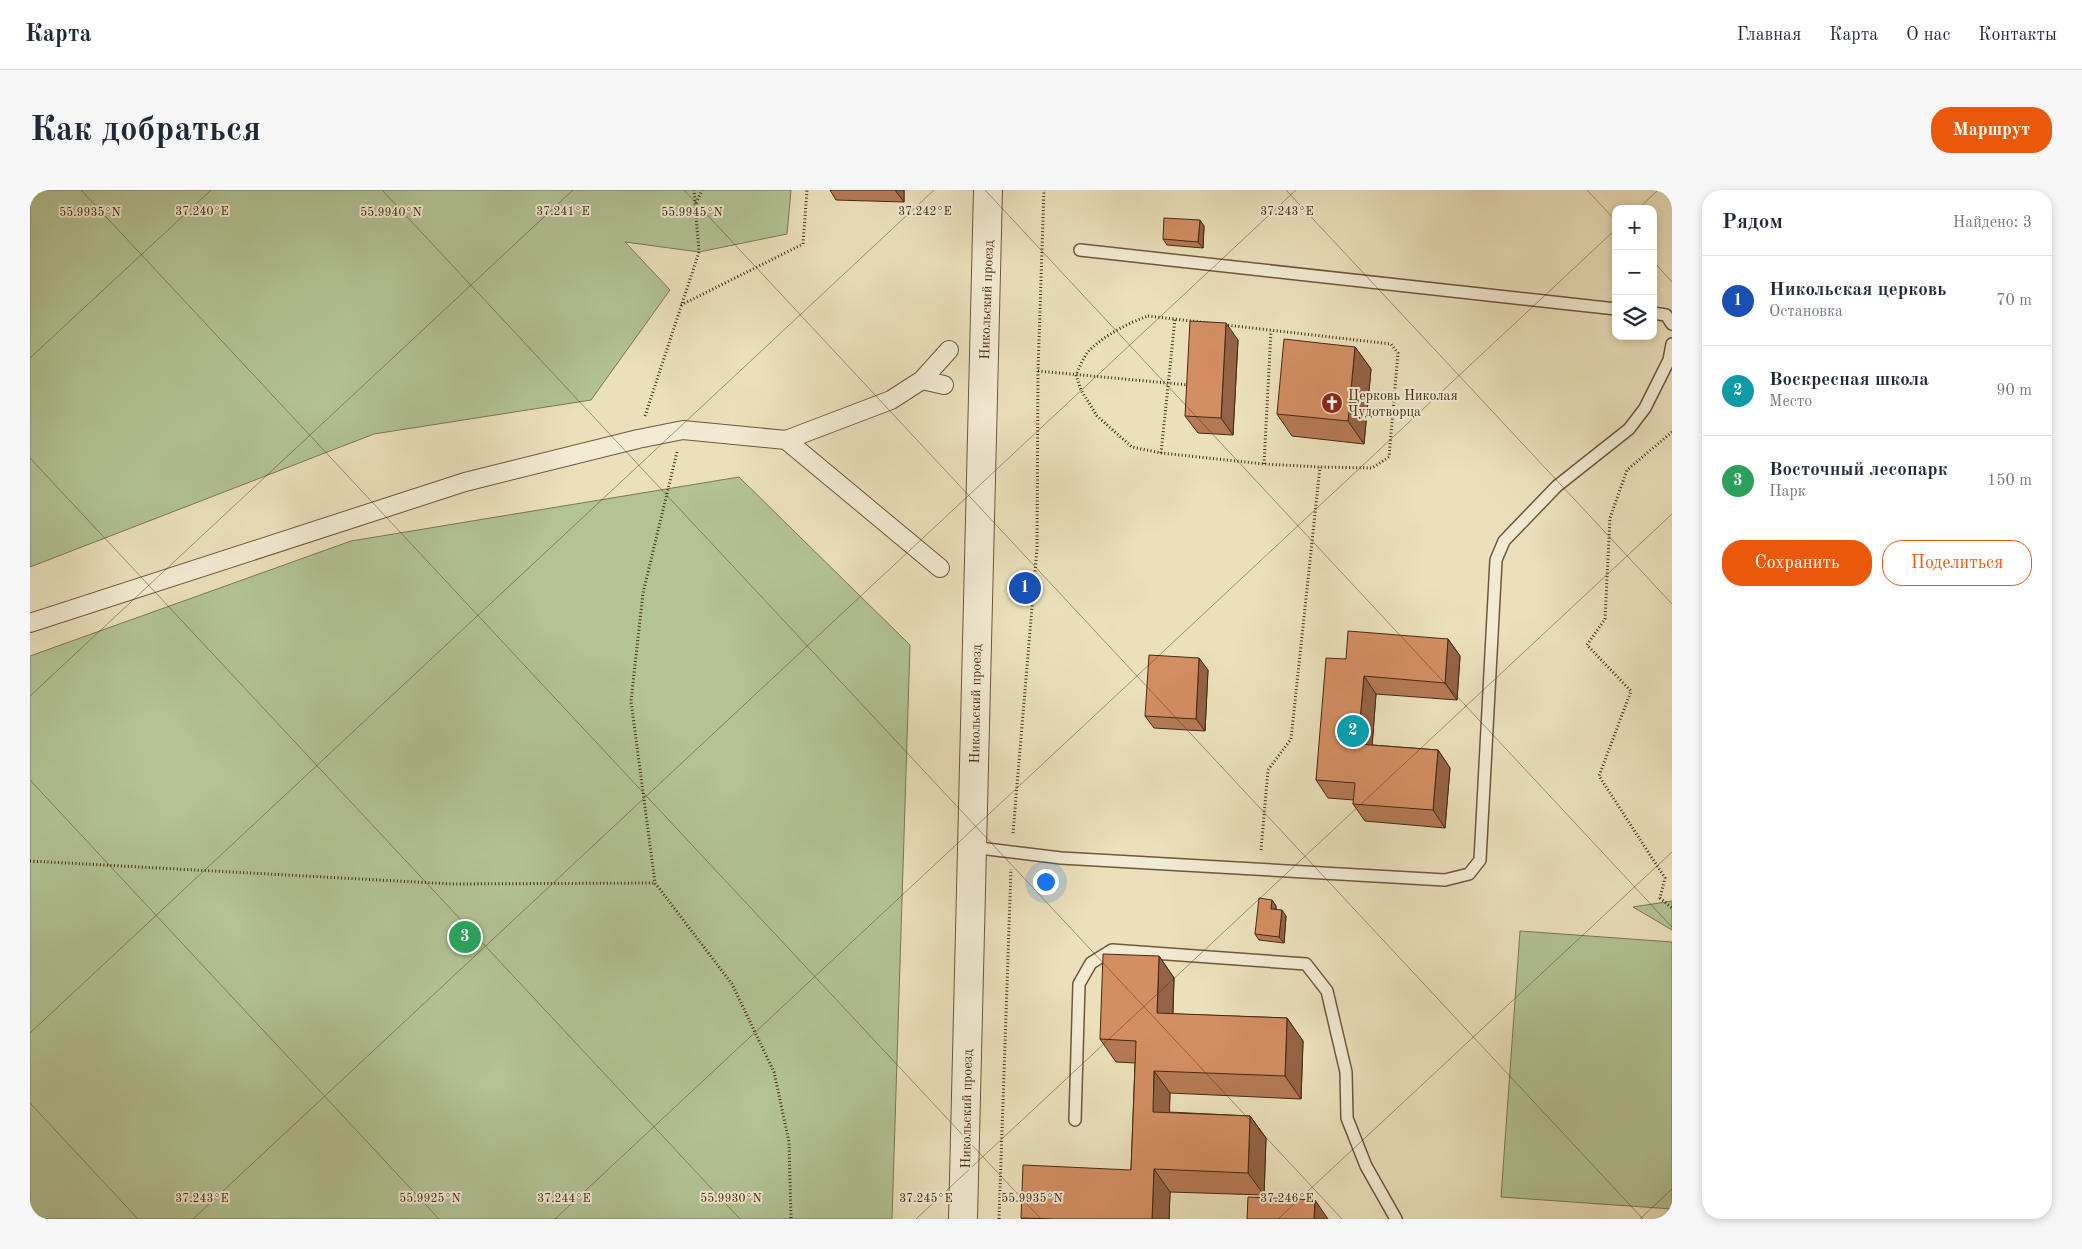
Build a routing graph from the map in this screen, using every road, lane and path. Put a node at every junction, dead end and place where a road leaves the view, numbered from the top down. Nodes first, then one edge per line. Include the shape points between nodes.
1 (694, 190) edge
2 (702, 190) edge
3 (807, 190) edge
4 (988, 190) edge
5 (1044, 190) edge
6 (695, 205) junction
7 (1080, 250) dead end
8 (680, 306) junction
9 (1612, 309) edge
10 (1657, 314) edge
11 (1175, 319) junction
12 (1672, 324) edge
13 (1272, 330) junction
14 (1672, 344) edge
15 (949, 350) dead end
16 (1038, 371) junction
17 (1076, 374) junction
18 (922, 380) junction
19 (1168, 383) junction
20 (944, 385) dead end
21 (1189, 385) edge
22 (683, 430) junction
23 (1672, 432) edge
24 (638, 439) junction
25 (786, 440) junction
26 (1161, 454) junction
27 (1264, 464) junction
28 (1320, 467) junction
29 (940, 568) dead end
30 (30, 623) edge
31 (972, 848) junction
32 (1011, 853) junction
33 (30, 861) edge
34 (1260, 869) junction
35 (655, 883) junction
36 (1672, 908) edge
37 (1075, 1120) dead end
38 (792, 1219) edge
39 (964, 1219) edge
40 (999, 1219) edge
41 (1396, 1219) edge

1 - 6 path
2 - 6 path
3 - 8 path via 803,244
4 - 31 street, Никольский проезд
5 - 16 path
6 - 8 path via 698,252
7 - 9 lane
8 - 24 path
10 - 12 lane via 1666,315
11 - 13 path
11 - 17 path via 1148,316 1128,323 1087,354
11 - 19 path
13 - 27 path
13 - 28 path via 1391,344 1398,353 1389,457 1372,468
14 - 34 lane via 1669,360 1645,408 1629,429 1557,486 1504,542 1496,560 1480,860 1469,874 1445,880
15 - 18 street
16 - 17 path
16 - 32 path via 1037,548
17 - 19 path
17 - 26 path via 1096,416 1132,447
18 - 20 street
18 - 25 street via 891,400
19 - 21 path
19 - 26 path
22 - 24 street
22 - 25 street
22 - 35 path via 643,593 631,701
23 - 36 path via 1627,470 1610,518 1605,619 1587,644 1631,691 1600,776 1665,878 1660,898
24 - 30 street via 465,482
25 - 29 street
26 - 27 path
27 - 28 path
28 - 34 path via 1291,739 1268,770
31 - 32 lane
31 - 39 street, Никольский проезд
32 - 34 lane
32 - 40 path
33 - 35 path via 452,884
35 - 38 path via 732,984 774,1072 789,1142
37 - 41 lane via 1079,984 1091,963 1112,950 1306,964 1327,991 1346,1072 1347,1118 1366,1166

